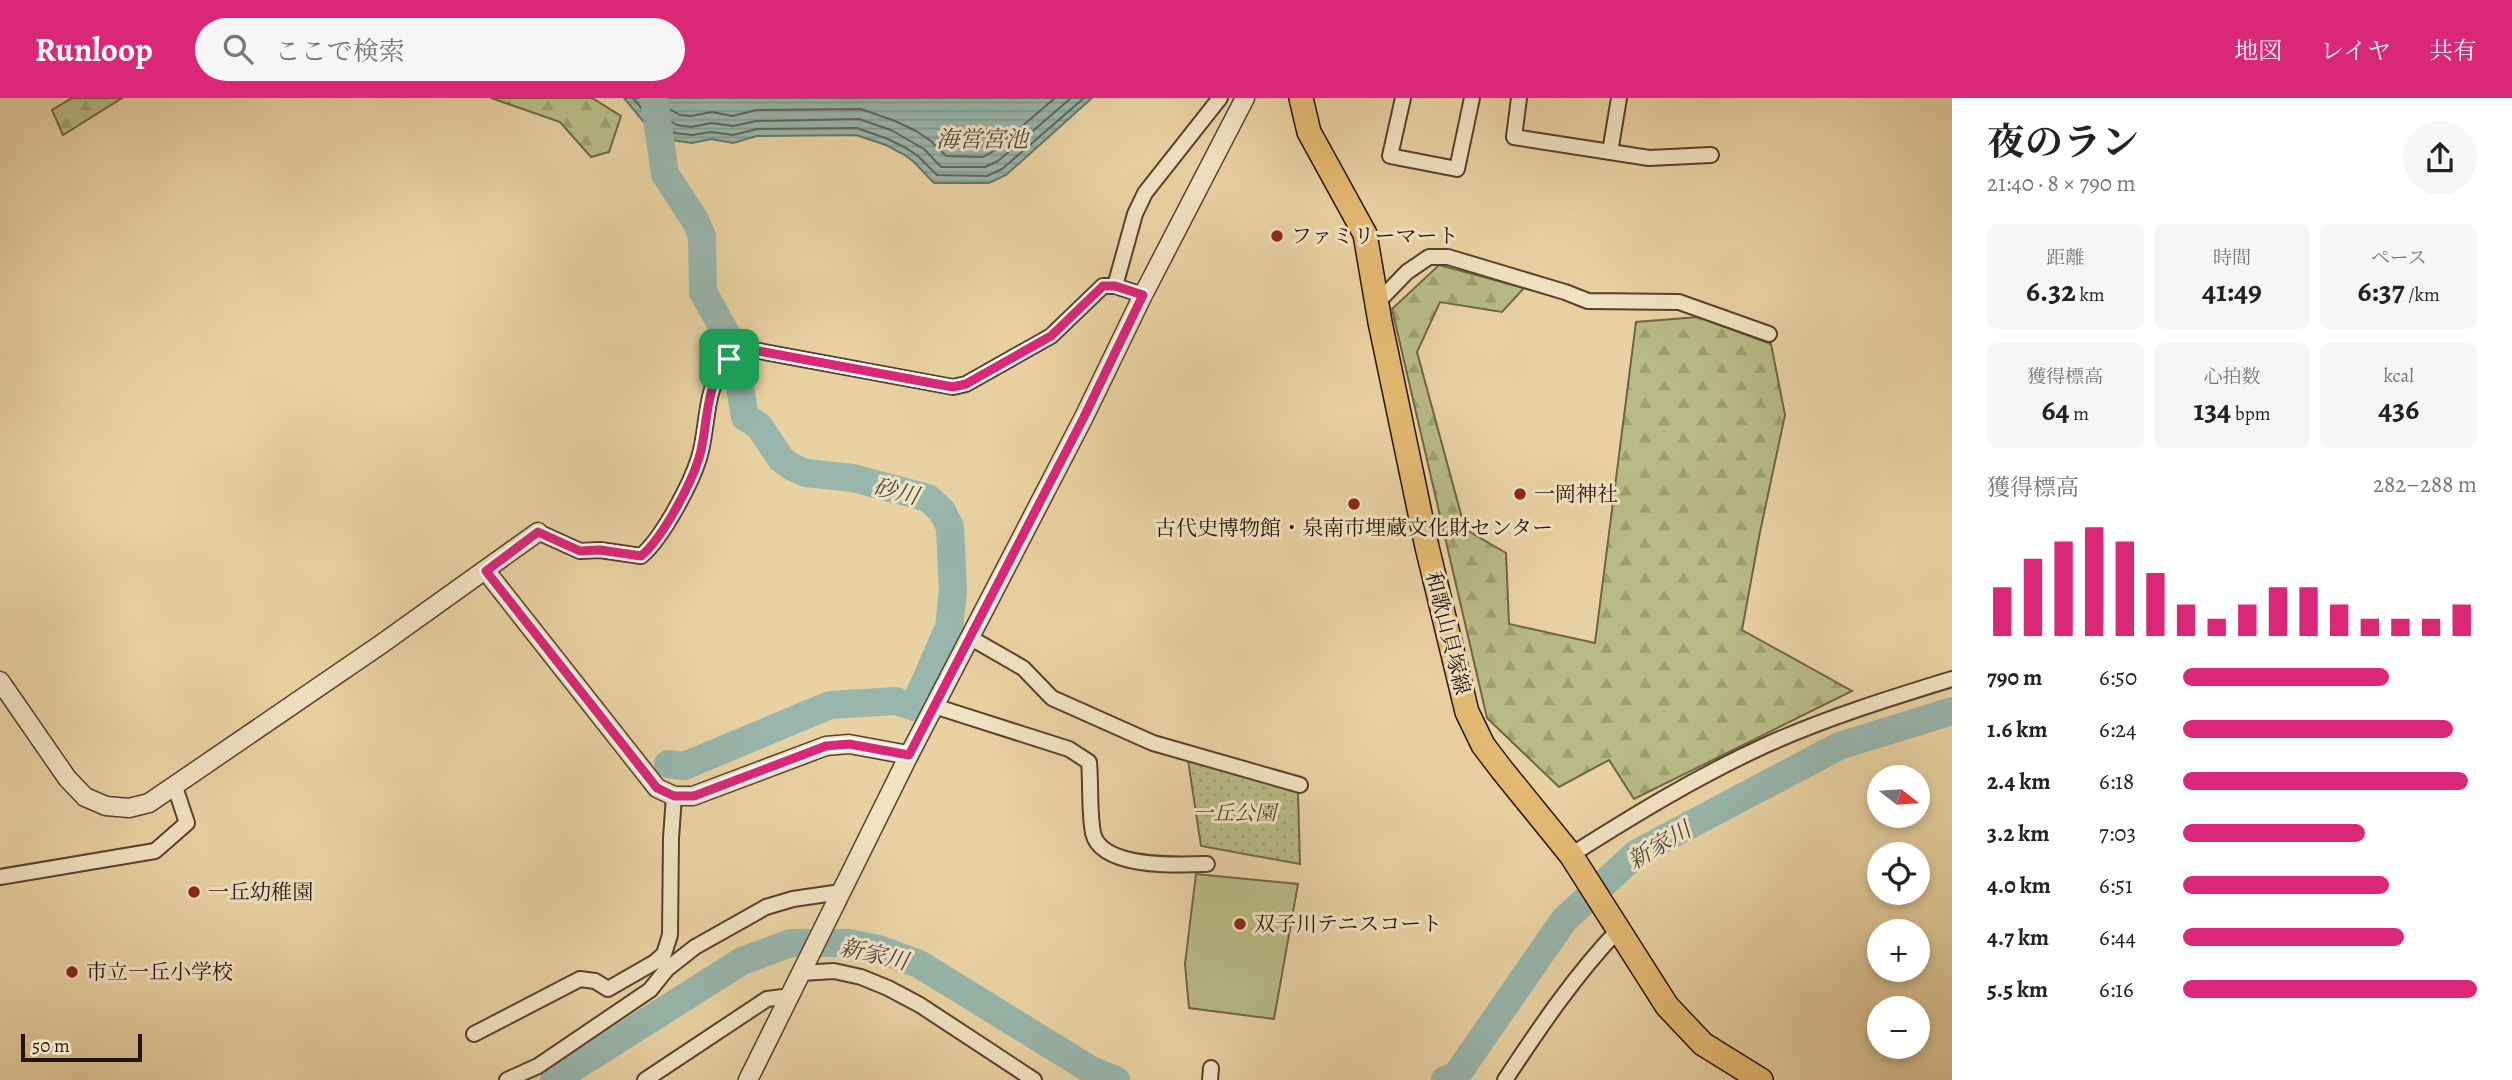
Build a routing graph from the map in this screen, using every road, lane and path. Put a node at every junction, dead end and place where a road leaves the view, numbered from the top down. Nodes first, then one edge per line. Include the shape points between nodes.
1 (1220, 98) edge
2 (1245, 98) edge
3 (1301, 98) edge
4 (1404, 98) edge
5 (1472, 98) edge
6 (1519, 98) edge
7 (1619, 98) edge
8 (1610, 152) junction
9 (1711, 155) dead end
10 (1115, 286) junction
11 (1143, 295) junction
12 (1377, 303) junction
13 (1769, 334) dead end
14 (538, 532) joint
15 (486, 571) junction
16 (969, 637) junction
17 (1952, 679) edge
18 (0, 681) edge
19 (934, 706) junction
20 (909, 755) junction
21 (1300, 785) dead end
22 (175, 787) junction
23 (674, 796) junction
24 (1576, 861) junction
25 (1207, 864) dead end
26 (0, 877) edge
27 (841, 892) junction
28 (1617, 926) junction
29 (802, 973) junction
30 (791, 996) junction
31 (474, 1034) dead end
32 (507, 1080) edge
33 (645, 1080) edge
34 (748, 1080) edge
35 (1034, 1080) edge
36 (1505, 1080) edge
37 (1761, 1080) edge

1 - 10 street via 1145,193
2 - 11 street
3 - 12 main road, 和歌山貝塚線 via 1309,132 1365,234
4 - 5 street via 1390,156 1457,170
6 - 8 street via 1514,136
7 - 8 street
8 - 9 street via 1649,158
10 - 11 street
10 - 14 street via 1103,286 1051,336 953,387 748,349 736,355 718,376 707,407 700,455 653,547 641,556 580,551
11 - 16 street
12 - 13 street via 1429,257 1448,257 1588,301 1679,302
12 - 24 main road, 和歌山貝塚線 via 1427,547 1467,712 1502,771
14 - 15 street
15 - 22 street
15 - 23 street via 657,788
16 - 19 street
16 - 21 street via 1023,668 1052,698 1153,743
17 - 24 street via 1767,745 1646,807
18 - 22 street via 67,778 85,796 106,806 129,808 149,803
19 - 20 street
19 - 25 street via 1069,749 1089,762 1094,836 1109,854 1156,865
20 - 23 street via 849,744 826,746 694,796
20 - 27 street
22 - 26 street via 187,823 155,851
23 - 31 street via 670,935 664,954 608,989 580,979
24 - 28 main road, 和歌山貝塚線
27 - 29 street
27 - 32 street via 766,906 695,947 650,990 538,1066
28 - 36 street
28 - 37 main road, 和歌山貝塚線 via 1667,1006 1703,1044
29 - 30 street
29 - 35 street via 834,971 888,988
30 - 33 street via 766,999
30 - 34 street

